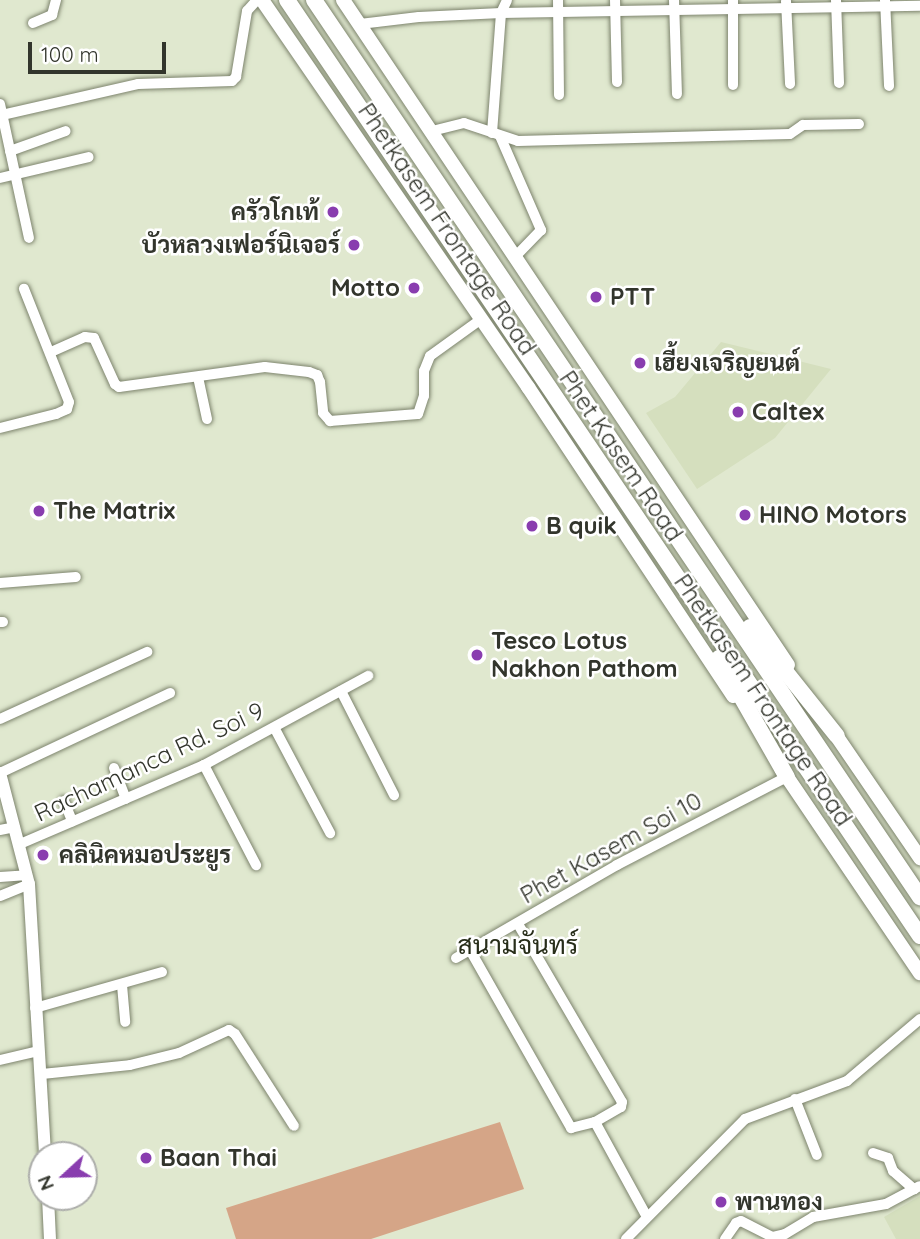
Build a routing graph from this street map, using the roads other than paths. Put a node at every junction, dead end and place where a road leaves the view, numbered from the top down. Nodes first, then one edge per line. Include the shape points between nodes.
1 (56, 0) edge
2 (257, 0) edge
3 (262, 0) edge
4 (287, 0) edge
5 (314, 0) edge
6 (343, 0) edge
7 (507, 0) edge
8 (558, 0) edge
9 (674, 0) edge
10 (786, 3) edge
11 (885, 3) edge
12 (836, 4) edge
13 (615, 5) edge
14 (733, 5) edge
15 (920, 6) edge
16 (674, 12) junction
17 (501, 13) junction
18 (558, 13) junction
19 (33, 23) dead end
20 (360, 24) junction
21 (617, 82) dead end
22 (839, 83) dead end
23 (790, 84) dead end
24 (733, 85) dead end
25 (889, 86) dead end
26 (677, 94) dead end
27 (559, 95) dead end
28 (0, 104) edge
29 (2, 115) junction
30 (859, 124) dead end
31 (66, 131) dead end
32 (432, 131) junction
33 (496, 134) junction
34 (10, 151) junction
35 (89, 158) dead end
36 (15, 175) junction
37 (0, 178) edge
38 (29, 238) dead end
39 (516, 256) junction
40 (24, 289) dead end
41 (480, 320) junction
42 (51, 352) junction
43 (198, 377) junction
44 (207, 419) dead end
45 (0, 428) edge
46 (681, 541) junction
47 (661, 556) junction
48 (76, 577) dead end
49 (0, 583) edge
50 (147, 652) dead end
51 (368, 676) dead end
52 (341, 691) junction
53 (170, 693) dead end
54 (0, 719) edge
55 (275, 729) junction
56 (837, 736) junction
57 (204, 765) junction
58 (114, 768) dead end
59 (0, 773) edge
60 (787, 777) junction
61 (394, 795) dead end
62 (126, 799) junction
63 (64, 801) dead end
64 (72, 821) junction
65 (15, 827) junction
66 (0, 830) edge
67 (330, 833) dead end
68 (20, 844) junction
69 (920, 858) edge
70 (257, 865) dead end
71 (0, 877) edge
72 (28, 879) junction
73 (0, 896) edge
74 (920, 897) edge
75 (518, 924) junction
76 (920, 936) edge
77 (470, 950) junction
78 (456, 958) dead end
79 (162, 972) dead end
80 (920, 973) edge
81 (122, 985) junction
82 (35, 1008) junction
83 (920, 1019) edge
84 (125, 1022) dead end
85 (38, 1051) junction
86 (0, 1059) edge
87 (42, 1073) junction
88 (795, 1099) junction
89 (594, 1122) junction
90 (294, 1126) dead end
91 (44, 1141) edge
92 (873, 1153) dead end
93 (817, 1155) dead end
94 (917, 1187) edge
95 (49, 1211) edge
96 (647, 1217) junction
97 (50, 1239) edge
98 (626, 1239) edge
99 (725, 1239) edge

1 - 19 street via 52,15
2 - 29 street via 247,11 232,81 138,84
3 - 41 main road, Phetkasem Frontage Road
4 - 47 highway, Phet Kasem Road
5 - 46 highway, Phet Kasem Road
6 - 20 main road, Phetkasem Frontage Road
7 - 17 street
8 - 18 street
9 - 16 street
10 - 12 street
10 - 14 street
10 - 23 street
11 - 12 street
11 - 15 street
11 - 25 street
12 - 22 street
13 - 16 street
13 - 18 street
13 - 21 street
14 - 16 street
14 - 24 street
16 - 26 street
17 - 18 street
17 - 20 street
17 - 33 street
18 - 27 street
20 - 32 main road, Phetkasem Frontage Road
28 - 29 street
29 - 34 street
30 - 33 street via 803,125 790,134 518,141
31 - 34 street
32 - 33 street via 464,123
32 - 39 main road, Phetkasem Frontage Road
33 - 39 street via 541,230
34 - 36 street
35 - 36 street
36 - 37 street
36 - 38 street
39 - 56 main road, Phetkasem Frontage Road
40 - 42 street
41 - 43 street via 430,356 418,414 330,421 323,413 317,375 297,369 265,367
41 - 60 main road, Phetkasem Frontage Road
42 - 43 street via 85,337 94,338 120,387
42 - 45 street via 69,396 67,409
43 - 44 street
46 - 56 highway
46 - 74 highway, Phet Kasem Road
47 - 60 highway
47 - 76 highway, Phet Kasem Road
48 - 49 street
50 - 54 street
51 - 52 street, Rachamanca Rd. Soi 9
52 - 55 street, Rachamanca Rd. Soi 9
52 - 61 street
53 - 59 street
55 - 57 street, Rachamanca Rd. Soi 9
55 - 67 street
56 - 69 main road, Phetkasem Frontage Road
57 - 62 street, Rachamanca Rd. Soi 9
57 - 70 street
58 - 62 street
59 - 65 street
60 - 75 street, Phet Kasem Soi 10 via 617,865
60 - 80 main road, Phetkasem Frontage Road
62 - 64 street, Rachamanca Rd. Soi 9
63 - 64 street
64 - 68 street, Rachamanca Rd. Soi 9
65 - 66 street
65 - 68 street
68 - 72 street
71 - 72 street
72 - 73 street
72 - 82 street
75 - 77 street, Phet Kasem Soi 10
75 - 89 street via 621,1102 621,1107
77 - 78 street, Phet Kasem Soi 10
77 - 89 street via 571,1128
79 - 81 street
81 - 82 street
81 - 84 street
82 - 85 street
83 - 88 street via 850,1079
85 - 86 street
85 - 87 street
87 - 90 street via 130,1065 179,1053 229,1030
87 - 91 street
88 - 93 street
88 - 96 street via 745,1119
89 - 96 street
92 - 94 street via 888,1158 893,1171
94 - 99 street via 871,1208 813,1217 772,1237 741,1221
95 - 97 street
96 - 98 street

